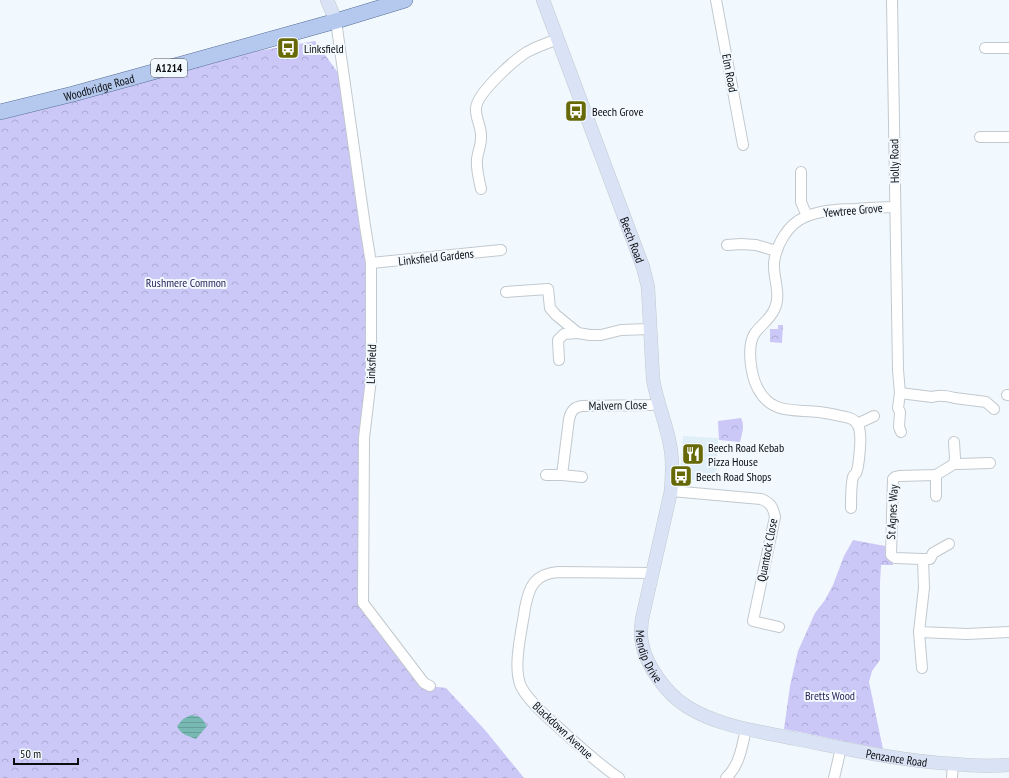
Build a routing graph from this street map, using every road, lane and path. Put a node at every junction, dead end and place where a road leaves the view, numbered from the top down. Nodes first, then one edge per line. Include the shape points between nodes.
1 (327, 0) edge
2 (405, 0) edge
3 (543, 0) edge
4 (716, 0) edge
5 (892, 0) edge
6 (336, 21) junction
7 (558, 39) junction
8 (985, 48) dead end
9 (1009, 48) edge
10 (0, 112) edge
11 (980, 137) dead end
12 (1009, 137) edge
13 (743, 145) dead end
14 (801, 172) dead end
15 (482, 189) dead end
16 (895, 206) junction
17 (807, 216) junction
18 (726, 245) dead end
19 (501, 250) dead end
20 (776, 250) junction
21 (371, 263) junction
22 (506, 292) dead end
23 (650, 328) junction
24 (578, 333) junction
25 (559, 360) dead end
26 (900, 393) junction
27 (659, 404) junction
28 (994, 409) dead end
29 (874, 416) dead end
30 (857, 424) junction
31 (901, 432) dead end
32 (954, 442) dead end
33 (990, 463) dead end
34 (954, 464) junction
35 (562, 474) junction
36 (546, 475) dead end
37 (936, 475) junction
38 (582, 477) dead end
39 (671, 491) junction
40 (936, 496) dead end
41 (851, 508) dead end
42 (948, 544) dead end
43 (923, 559) junction
44 (653, 573) junction
45 (780, 627) dead end
46 (919, 632) junction
47 (1009, 632) edge
48 (922, 668) dead end
49 (430, 686) dead end
50 (746, 729) junction
51 (785, 737) joint
52 (841, 748) junction
53 (953, 764) junction
54 (1009, 765) edge
55 (619, 778) edge
56 (726, 778) edge
57 (834, 778) edge
58 (952, 778) edge

1 - 6 street
2 - 6 main road, Woodbridge Road / A1214
3 - 7 street, Beech Road
4 - 13 street, Elm Road
5 - 16 street, Holly Road
6 - 10 main road, Woodbridge Road / A1214
6 - 21 street, Linksfield
7 - 15 street via 527,52 508,66 487,88 477,104 481,134 477,161
7 - 23 street, Beech Road via 643,267 648,287
8 - 9 street
11 - 12 street
14 - 17 street via 801,202
16 - 17 street, Yewtree Grove via 827,210
16 - 26 street, Holly Road
17 - 20 street, Yewtree Grove via 786,233
18 - 20 street via 756,245
19 - 21 street, Linksfield Gardens
20 - 30 street, Yewtree Grove via 776,306 772,315 756,332 750,348 752,376 756,385 766,400 782,409 850,417
21 - 49 street, Linksfield via 371,379 364,438 363,603 424,683
22 - 24 street via 548,289 550,308
23 - 24 street via 590,335
23 - 27 street, Beech Road via 653,379
24 - 25 street via 564,334 558,340
26 - 28 street via 986,402
26 - 31 street, Holly Road via 898,408
27 - 35 street, Malvern Close via 578,406 569,419
27 - 39 street, Beech Road via 671,451
29 - 30 street
30 - 41 street via 860,433 859,452 857,472 853,476
32 - 34 street
33 - 34 street, St Agnes Way
34 - 37 street, St Agnes Way
35 - 36 street
35 - 38 street
37 - 40 street
37 - 43 street, St Agnes Way via 899,476 893,479 891,555 895,558
39 - 44 street, Mendip Drive
39 - 45 street, Quantock Close via 761,499 769,502 775,517 753,621
42 - 43 street via 933,553 930,559
43 - 46 street via 924,588
44 - 50 street, Mendip Drive via 642,619 641,637 654,672 685,706 710,718
44 - 55 street, Blackdown Avenue via 558,572 540,577 532,583 528,595 517,661 520,686 539,710
46 - 47 street
46 - 48 street
50 - 51 street, Mendip Drive
50 - 56 street via 738,761
51 - 52 street, Penzance Road
52 - 53 street, Penzance Road
52 - 57 street
53 - 54 street, Penzance Road
53 - 58 street

